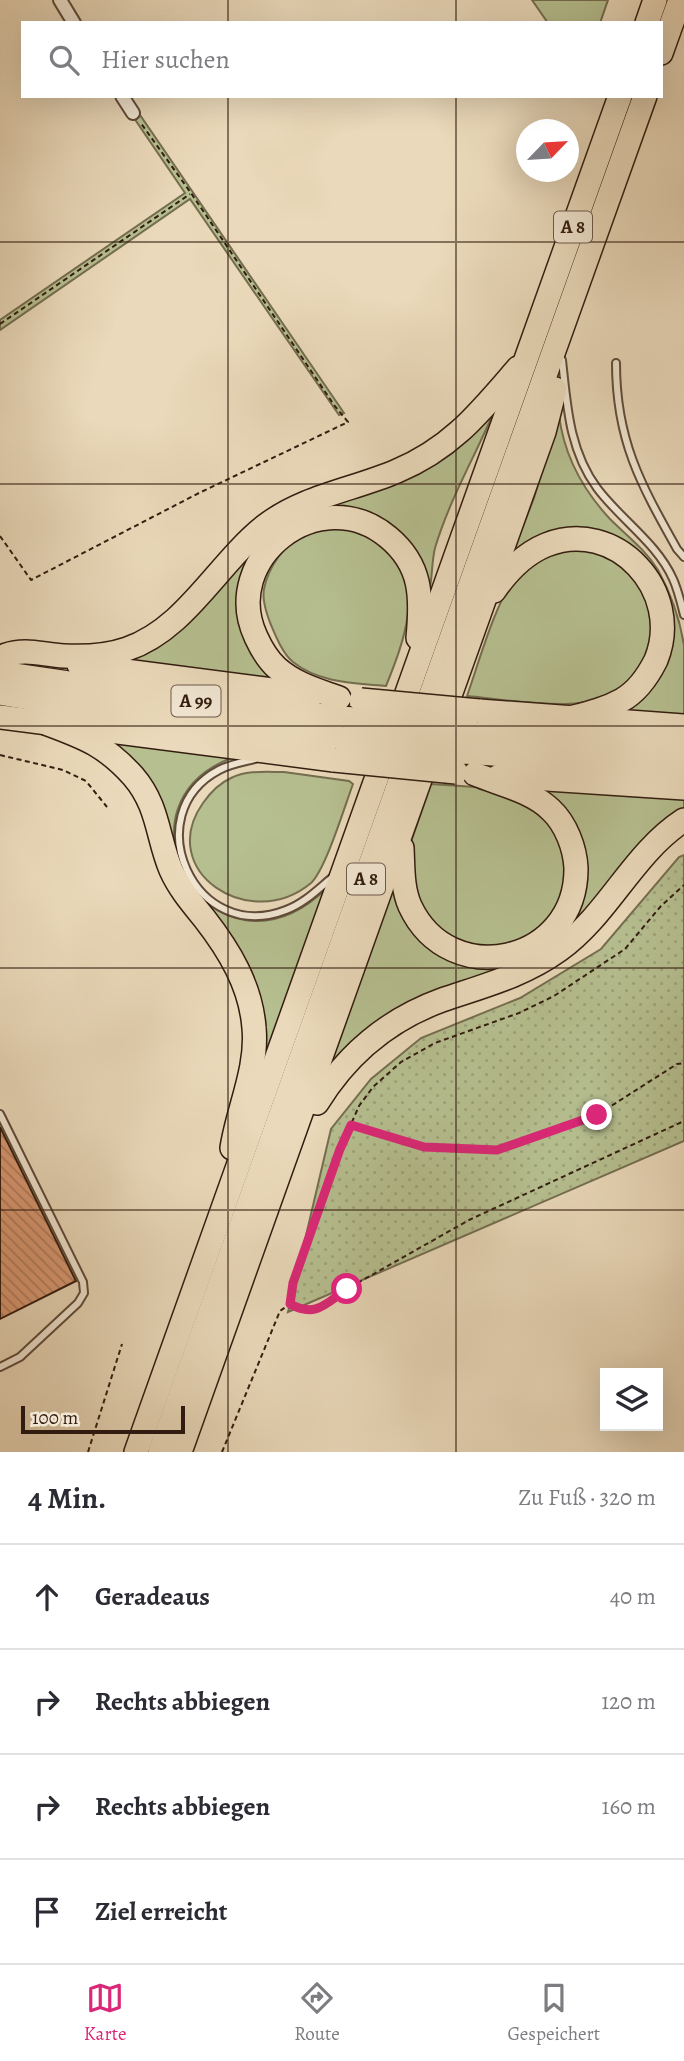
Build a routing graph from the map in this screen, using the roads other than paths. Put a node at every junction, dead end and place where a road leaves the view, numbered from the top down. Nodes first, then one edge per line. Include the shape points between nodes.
1 (60, 0) edge
2 (654, 0) edge
3 (680, 0) edge
4 (73, 21) edge
5 (647, 21) edge
6 (663, 47) edge
7 (123, 98) edge
8 (619, 98) edge
9 (644, 98) edge
10 (133, 113) road end
11 (571, 306) junction
12 (526, 358) junction
13 (562, 360) junction
14 (616, 363) dead end
15 (684, 557) edge
16 (482, 608) junction
17 (684, 615) edge
18 (2, 660) edge
19 (414, 675) junction
20 (0, 694) edge
21 (0, 717) edge
22 (566, 719) junction
23 (345, 723) junction
24 (48, 724) junction
25 (684, 726) edge
26 (684, 747) edge
27 (469, 748) junction
28 (277, 753) junction
29 (684, 767) edge
30 (684, 788) edge
31 (684, 820) edge
32 (402, 834) junction
33 (346, 865) junction
34 (0, 1114) edge
35 (292, 1143) junction
36 (223, 1208) junction
37 (0, 1367) edge
38 (136, 1452) edge
39 (160, 1452) edge
40 (180, 1452) edge

1 - 4 street
2 - 5 highway
3 - 6 highway
7 - 10 street
8 - 12 highway, A 8
9 - 11 highway, A 8
11 - 13 highway
11 - 39 highway, A 8
12 - 18 highway via 458,435 429,454 397,471 314,499 268,524 241,546 159,634 97,656 19,651
12 - 19 highway, A 8
13 - 16 highway via 544,432
13 - 17 lane via 568,420 578,453 596,486 661,559 673,578
14 - 15 lane via 618,414 632,462
16 - 22 highway via 516,564 548,544 598,542 618,548 646,571 657,589 665,629 646,679 624,699
16 - 32 highway
18 - 23 highway, A 99 via 151,695
19 - 23 highway via 421,600 416,574 402,548 356,519 330,516 302,523 277,539 251,579 247,599 251,625 275,667
19 - 33 highway, A 8
20 - 23 highway, A 99 via 99,710
21 - 24 highway
22 - 25 highway
22 - 27 highway
23 - 27 highway, A 99, bridge
23 - 27 highway, bridge
23 - 28 highway
24 - 28 highway
24 - 36 highway via 111,752 136,779 155,815 171,870 184,895 240,973 254,1030 252,1061
26 - 27 highway, A 99
27 - 29 highway, A 99
27 - 30 highway
27 - 32 highway via 551,810 566,831 576,857 576,885 567,912 550,933 528,949 502,957 474,957 444,945 420,923 409,904
28 - 33 lane via 218,770 186,805 178,843 195,886 223,909 271,914 301,902
31 - 35 highway via 644,853 590,924 560,949 528,970 397,1021 360,1048 333,1076 304,1135
32 - 35 highway
33 - 36 highway, A 8
34 - 37 lane via 83,1282 84,1293 20,1357
35 - 40 highway
36 - 38 highway, A 8

